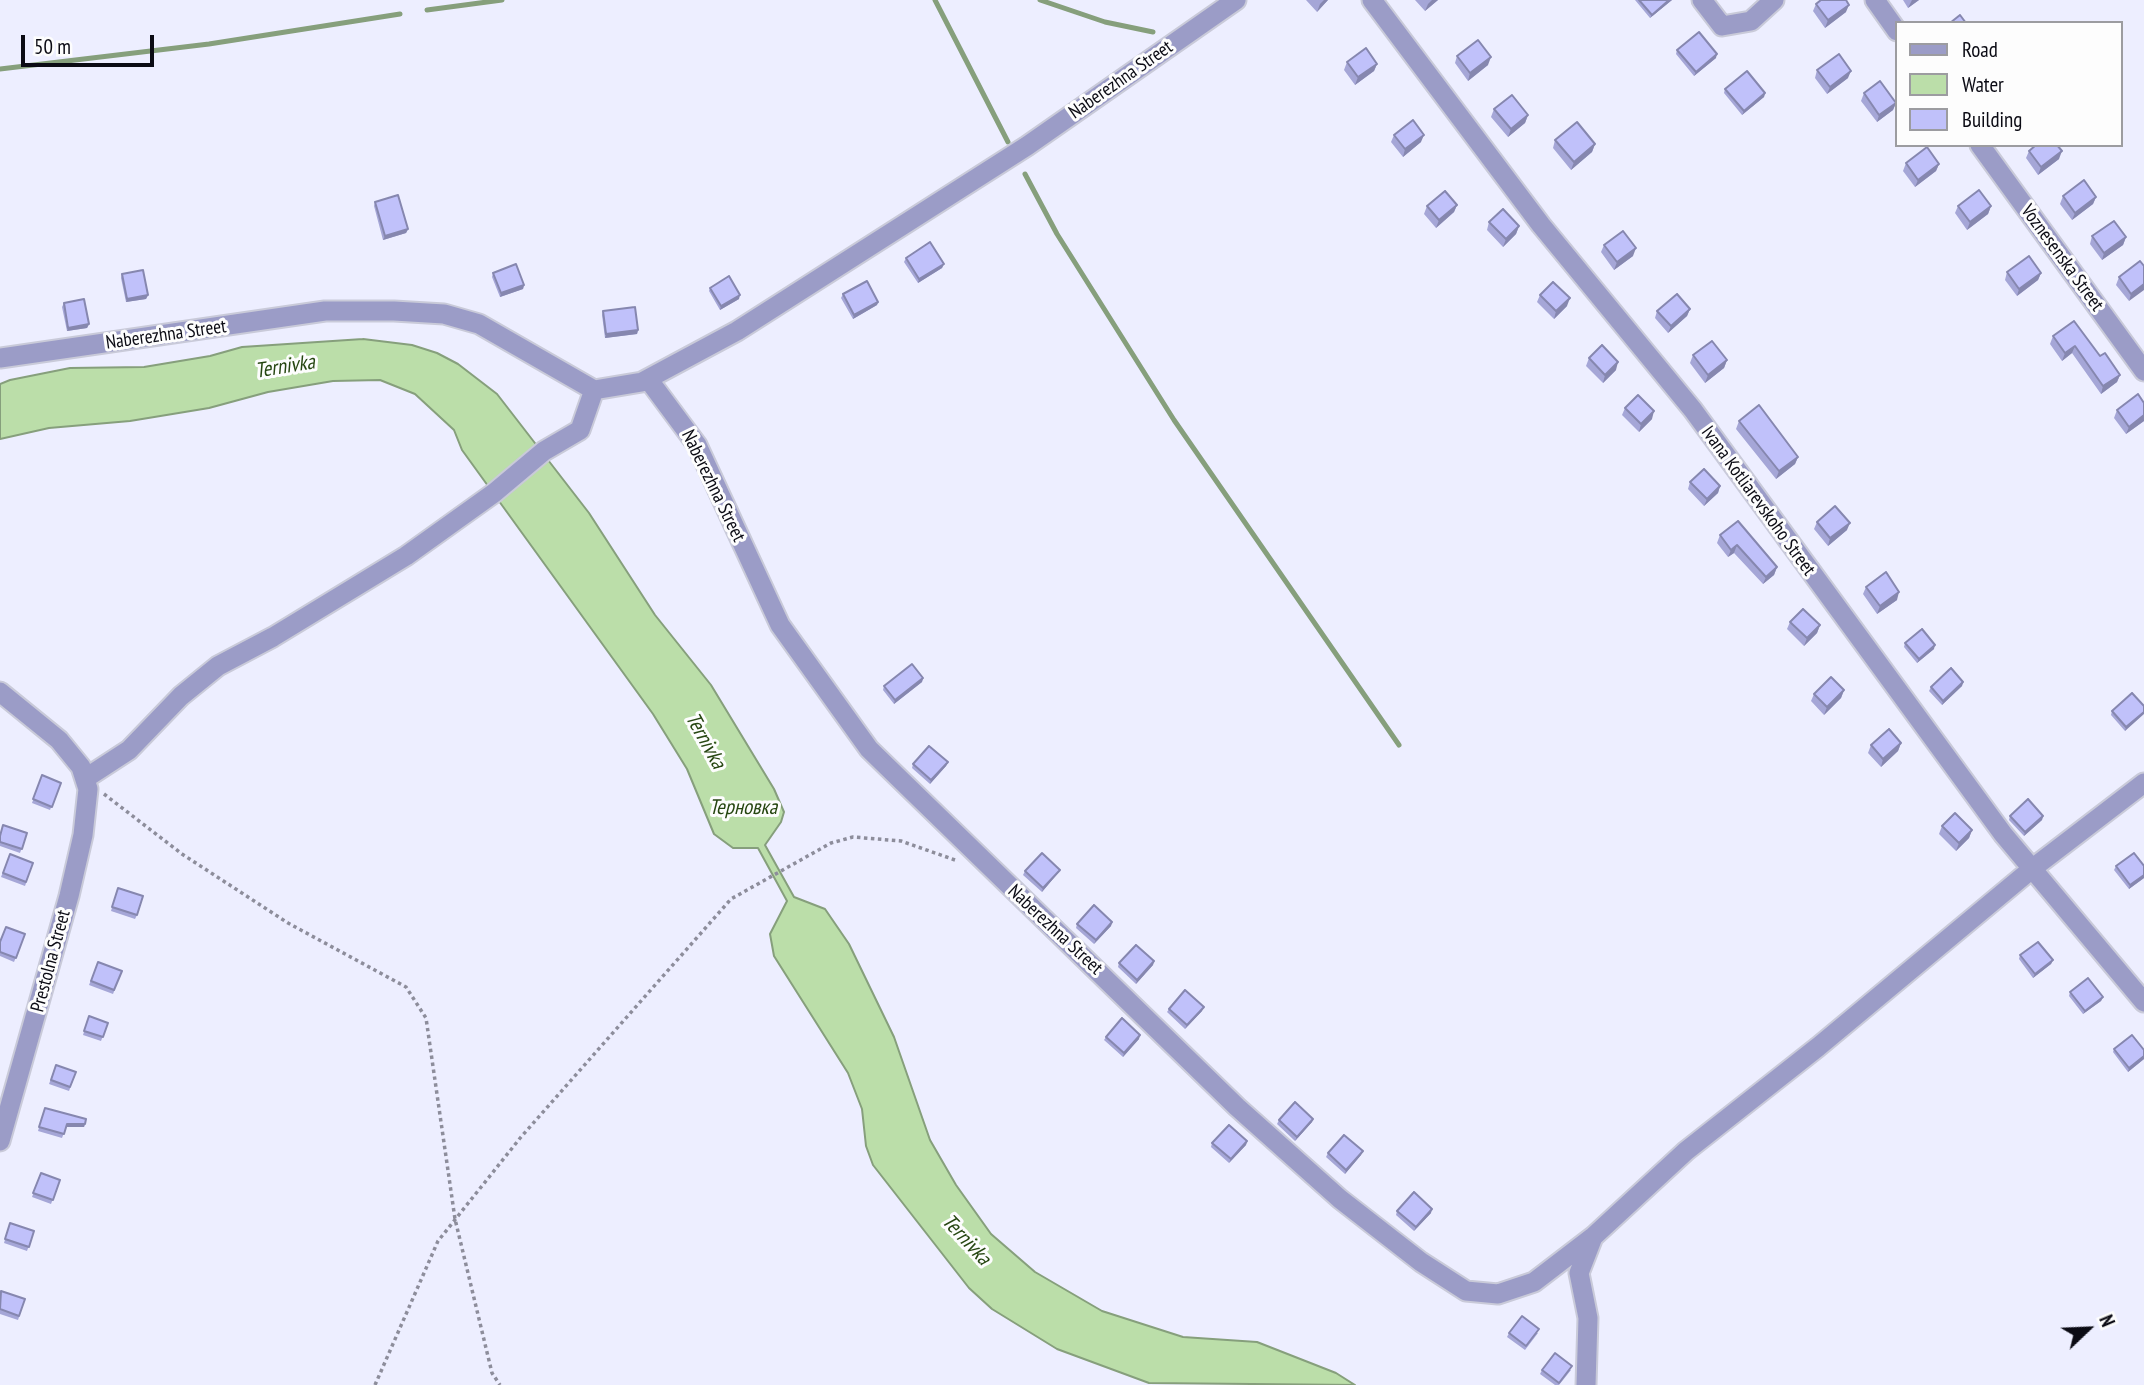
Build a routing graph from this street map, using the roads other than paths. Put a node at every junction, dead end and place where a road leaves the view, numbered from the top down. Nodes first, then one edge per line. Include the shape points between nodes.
1 (1236, 0) edge
2 (1372, 0) edge
3 (1702, 0) edge
4 (1774, 0) edge
5 (1875, 0) edge
6 (1896, 30) edge
7 (1980, 147) edge
8 (0, 358) edge
9 (2144, 371) edge
10 (648, 379) junction
11 (594, 390) junction
12 (0, 692) edge
13 (86, 778) junction
14 (2144, 783) edge
15 (2033, 868) junction
16 (2144, 1002) edge
17 (0, 1142) edge
18 (1594, 1236) junction
19 (1587, 1385) edge

1 - 10 street, Naberezhna Street via 1027,146 737,331
2 - 15 street, Ivana Kotliarevskoho Street via 1541,225 1693,410 2003,834
3 - 4 street via 1721,26 1751,21
5 - 6 street
7 - 9 street, Voznesenska Street
8 - 11 street, Naberezhna Street via 325,311 431,313 479,324
10 - 11 street, Naberezhna Street
10 - 18 street, Naberezhna Street via 697,445 780,625 869,749 1247,1116 1340,1199 1466,1291 1498,1294 1534,1282
11 - 13 street via 580,430 544,451 494,493 357,587 218,666 181,696 129,750
12 - 13 street via 59,740
13 - 17 street, Prestolna Street via 88,803 69,896
14 - 15 street, Naberezhna Street
15 - 16 street, Ivana Kotliarevskoho Street
15 - 18 street, Naberezhna Street via 1686,1151
18 - 19 street via 1579,1273 1588,1318

